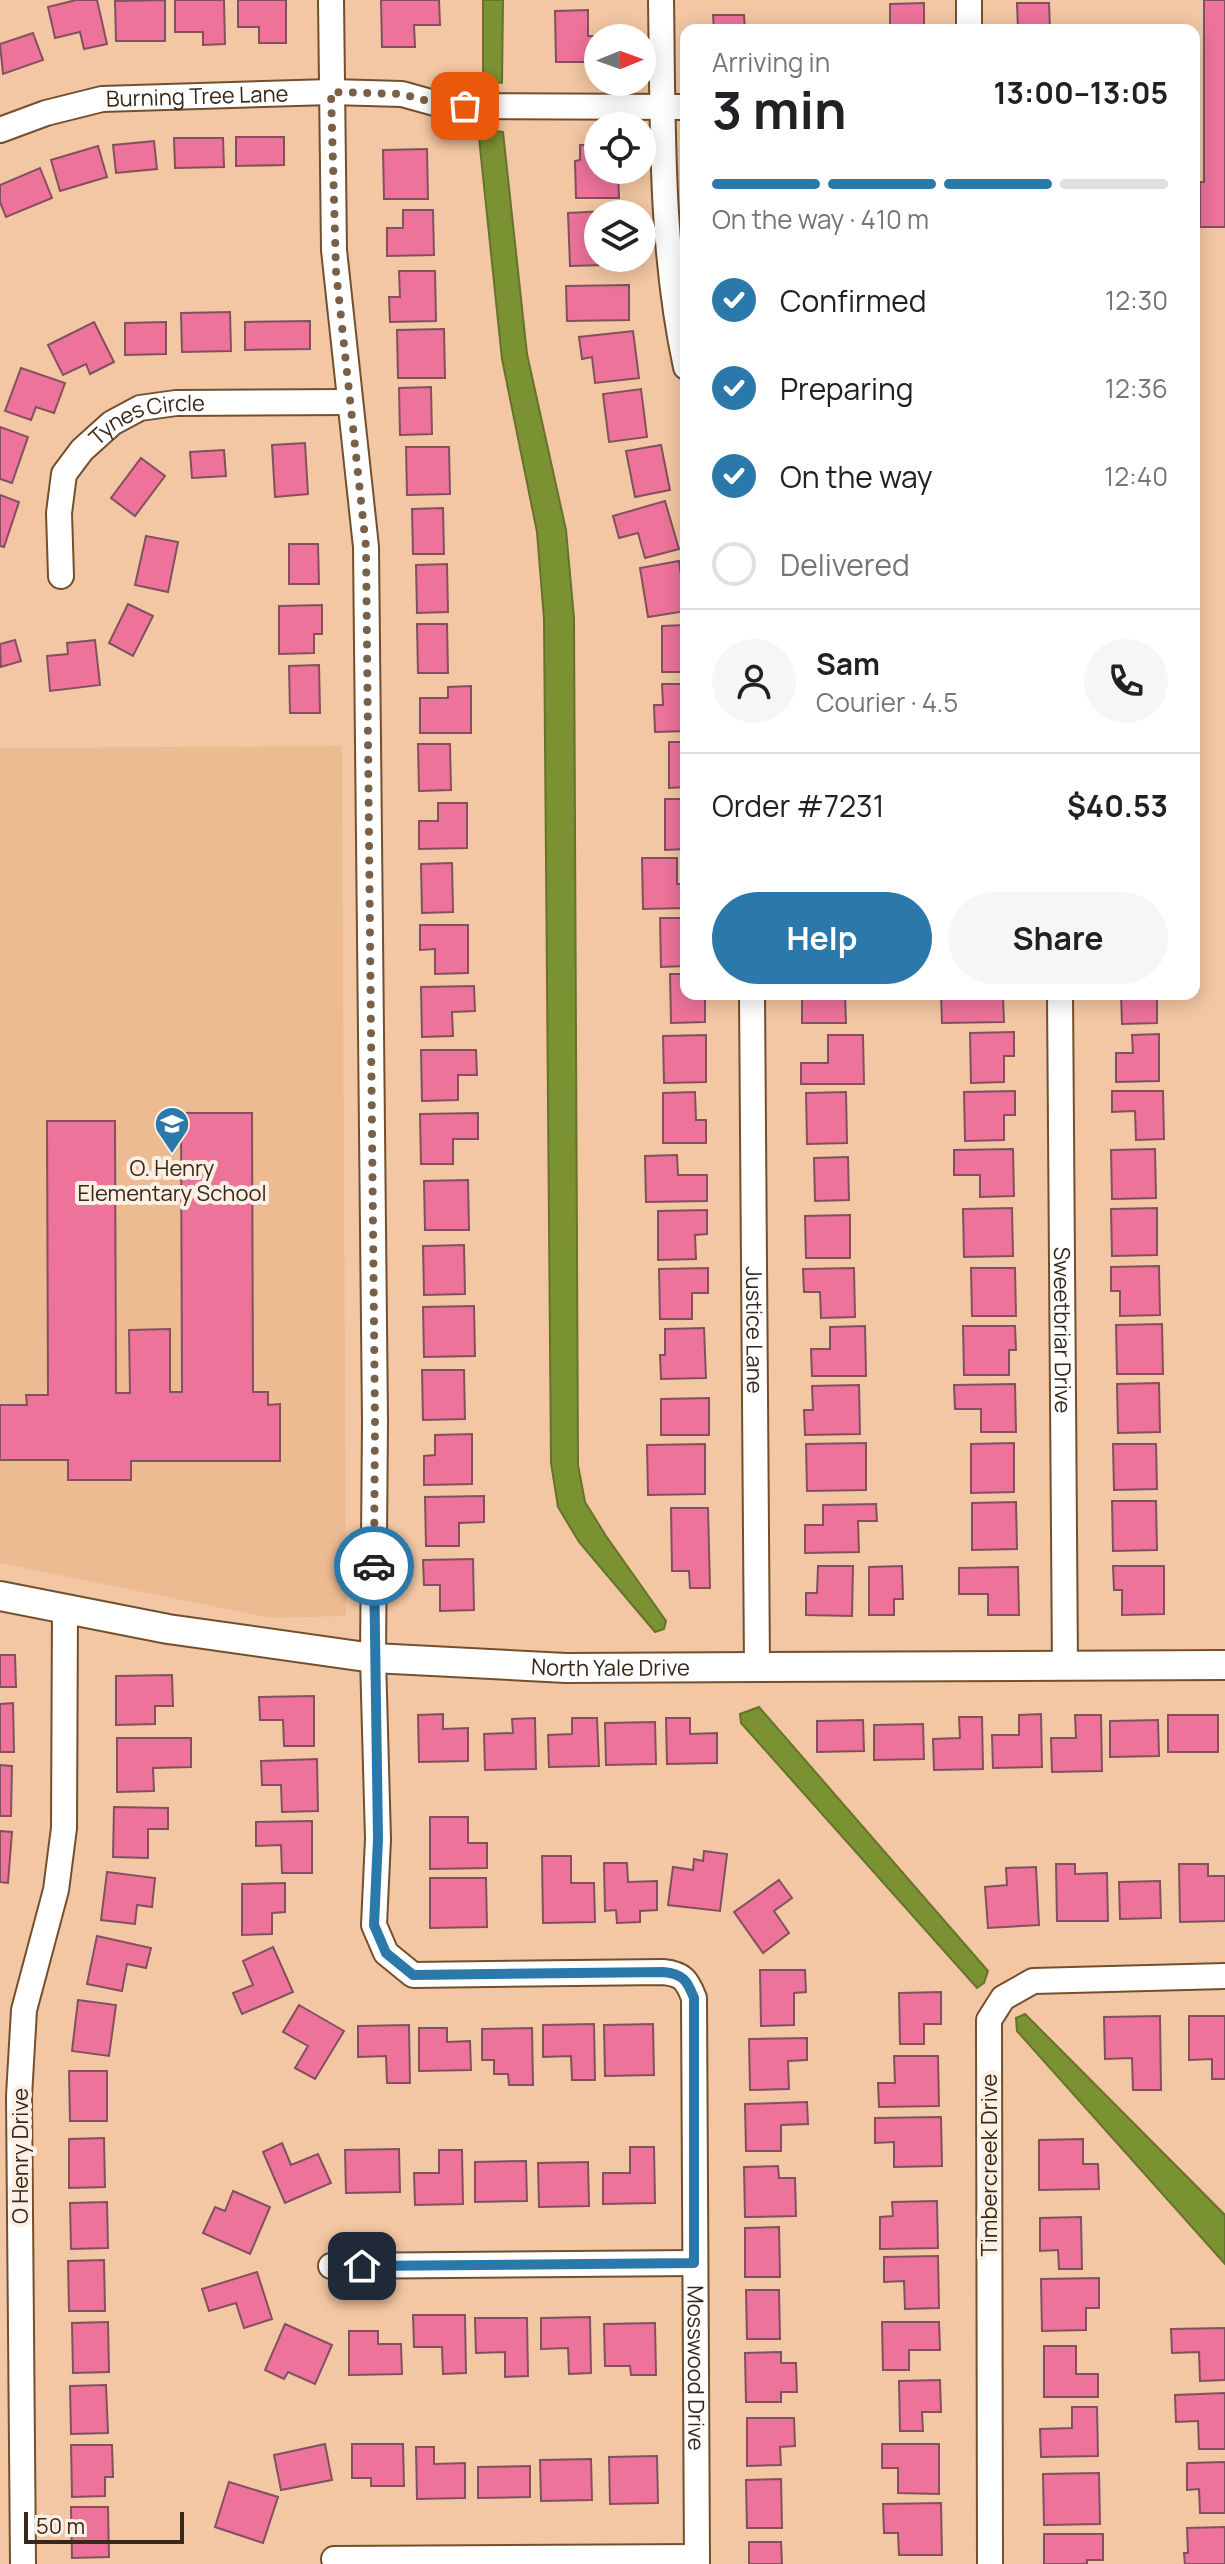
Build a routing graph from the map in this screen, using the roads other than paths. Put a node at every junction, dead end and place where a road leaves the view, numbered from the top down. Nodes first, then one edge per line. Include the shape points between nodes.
1 (331, 0) edge
2 (661, 0) edge
3 (969, 0) edge
4 (969, 24) edge
5 (331, 92) junction
6 (674, 107) edge
7 (0, 130) edge
8 (680, 334) edge
9 (349, 402) junction
10 (61, 576) dead end
11 (752, 1000) edge
12 (1060, 1000) edge
13 (0, 1596) edge
14 (65, 1609) junction
15 (373, 1658) junction
16 (1225, 1665) edge
17 (1065, 1666) junction
18 (757, 1667) junction
19 (1225, 1976) edge
20 (694, 2263) junction
21 (331, 2266) dead end
22 (334, 2559) dead end
23 (697, 2561) edge
24 (23, 2564) edge
25 (990, 2564) edge

1 - 5 street
2 - 6 street
3 - 4 street
5 - 6 street, Burning Tree Lane via 402,94 465,106
5 - 7 street, Burning Tree Lane via 102,99
5 - 9 street via 334,250
6 - 8 street via 665,207
9 - 10 street, Tynes Circle via 176,403 140,408 112,423 64,474
9 - 15 street via 366,547
11 - 18 street, Justice Lane
12 - 17 street, Sweetbriar Drive
13 - 14 street, North Yale Drive
14 - 15 street, North Yale Drive
14 - 24 street, O Henry Drive via 64,1828 56,1890 24,2010 19,2096
15 - 18 street, North Yale Drive via 566,1668
15 - 20 street, Mosswood Drive via 378,1839 374,1925 386,1953 413,1975 663,1972 678,1973 688,1981 694,1998
16 - 17 street, North Yale Drive
17 - 18 street, North Yale Drive
19 - 25 street, Timbercreek Drive via 1033,1981 1003,1998 989,2020
20 - 21 street
20 - 23 street, Mosswood Drive
22 - 23 street

